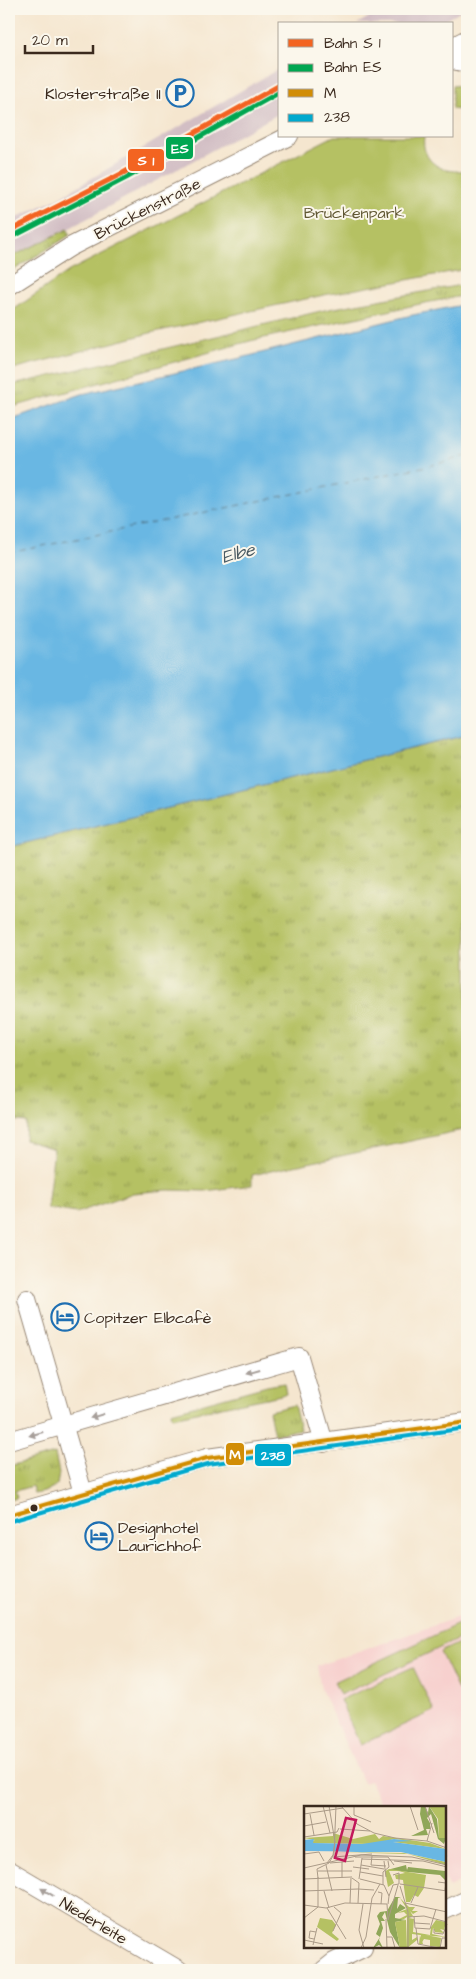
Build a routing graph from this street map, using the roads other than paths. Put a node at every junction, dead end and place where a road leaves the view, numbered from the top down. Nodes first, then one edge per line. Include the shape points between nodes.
1 (467, 38) edge
2 (454, 46) edge
3 (454, 61) edge
4 (467, 64) edge
5 (285, 138) edge
6 (9, 286) edge
7 (27, 1299) dead end
8 (467, 1422) edge
9 (63, 1426) junction
10 (9, 1441) edge
11 (324, 1443) junction
12 (83, 1493) junction
13 (9, 1515) edge
14 (9, 1870) edge
15 (467, 1900) edge
16 (446, 1910) edge
17 (361, 1949) edge
18 (179, 1970) edge
19 (324, 1970) edge

1 - 2 street
3 - 4 street
5 - 6 street, Brückenstraße via 70,247
7 - 9 street
8 - 11 street
9 -> 10 street
11 -> 9 street via 300,1357
9 - 12 street
11 - 12 street via 206,1458
12 - 13 street
18 -> 14 street, Niederleite
15 - 16 street
17 - 19 street

